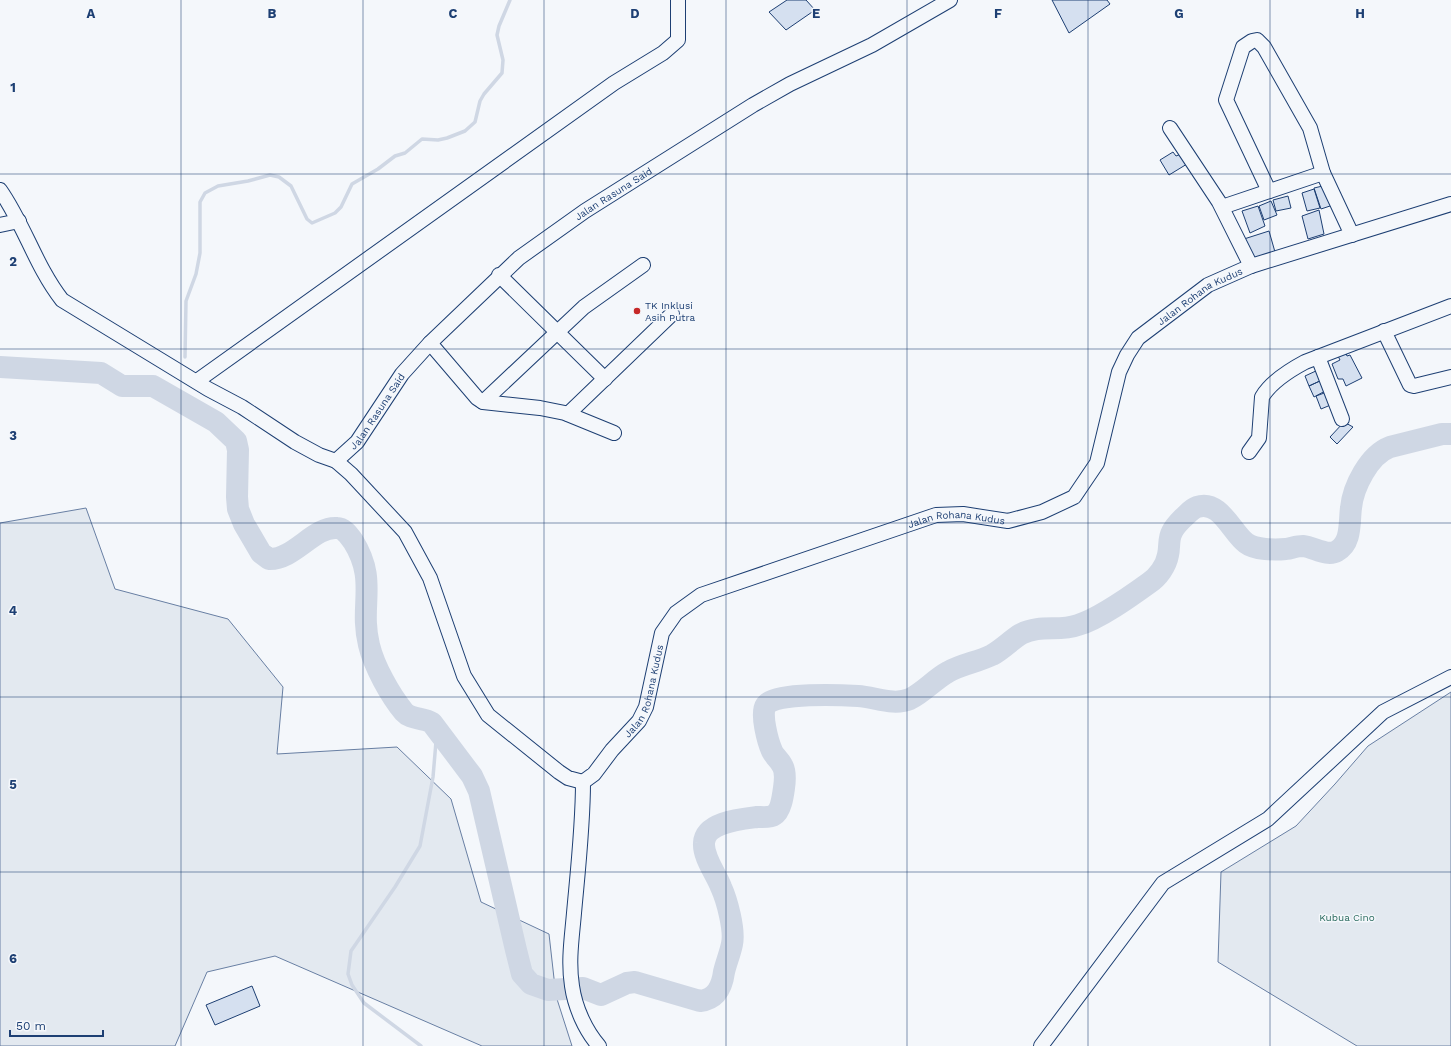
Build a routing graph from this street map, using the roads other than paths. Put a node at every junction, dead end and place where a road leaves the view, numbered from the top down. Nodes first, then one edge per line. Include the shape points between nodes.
1 (678, 0) edge
2 (950, 0) edge
3 (1170, 128) dead end
4 (1323, 173) junction
5 (0, 190) edge
6 (1269, 191) junction
7 (1451, 204) edge
8 (1222, 208) junction
9 (19, 221) junction
10 (0, 225) edge
11 (1352, 235) junction
12 (644, 265) dead end
13 (1251, 266) junction
14 (499, 276) junction
15 (1451, 306) edge
16 (672, 314) dead end
17 (1384, 331) junction
18 (558, 332) junction
19 (430, 343) junction
20 (1318, 357) junction
21 (1451, 377) edge
22 (605, 379) junction
23 (197, 381) junction
24 (483, 402) junction
25 (568, 414) junction
26 (1342, 419) dead end
27 (614, 433) dead end
28 (1249, 452) dead end
29 (336, 461) junction
30 (1451, 677) edge
31 (582, 782) junction
32 (599, 1046) edge
33 (1041, 1046) edge

1 - 23 street via 678,40 663,53 614,83
2 - 14 street, Jalan Rasuna Said via 872,45 790,84 753,105 585,211 519,258
3 - 8 street
4 - 6 street
4 - 6 street via 1310,128 1264,47 1257,40 1252,40 1244,47 1226,100
4 - 11 street
5 - 9 street
6 - 8 street
7 - 11 street, Jalan Rohana Kudus
8 - 13 street
9 - 10 street
9 - 23 street via 54,290 62,300
11 - 13 street, Jalan Rohana Kudus
12 - 18 street via 589,303
13 - 31 street, Jalan Rohana Kudus via 1208,285 1138,338 1119,372 1097,463 1074,497 1042,512 1008,521 963,514 936,515 701,595 676,613 662,633 646,707 639,721 594,774
14 - 18 street
14 - 19 street, Jalan Rasuna Said
15 - 17 street
16 - 22 street
17 - 20 street
17 - 21 street via 1410,385
18 - 22 street
18 - 24 street
19 - 24 street
19 - 29 street, Jalan Rasuna Said via 402,374 357,442
20 - 26 street
20 - 28 street via 1296,367 1265,392 1260,403 1259,438
22 - 25 street
23 - 29 street via 295,442
24 - 25 street via 540,408
25 - 27 street
29 - 31 street via 405,532 430,578 464,676 488,715 559,772
30 - 33 street via 1384,712 1268,819 1163,883
31 - 32 street via 583,816 570,958 572,986 580,1014

